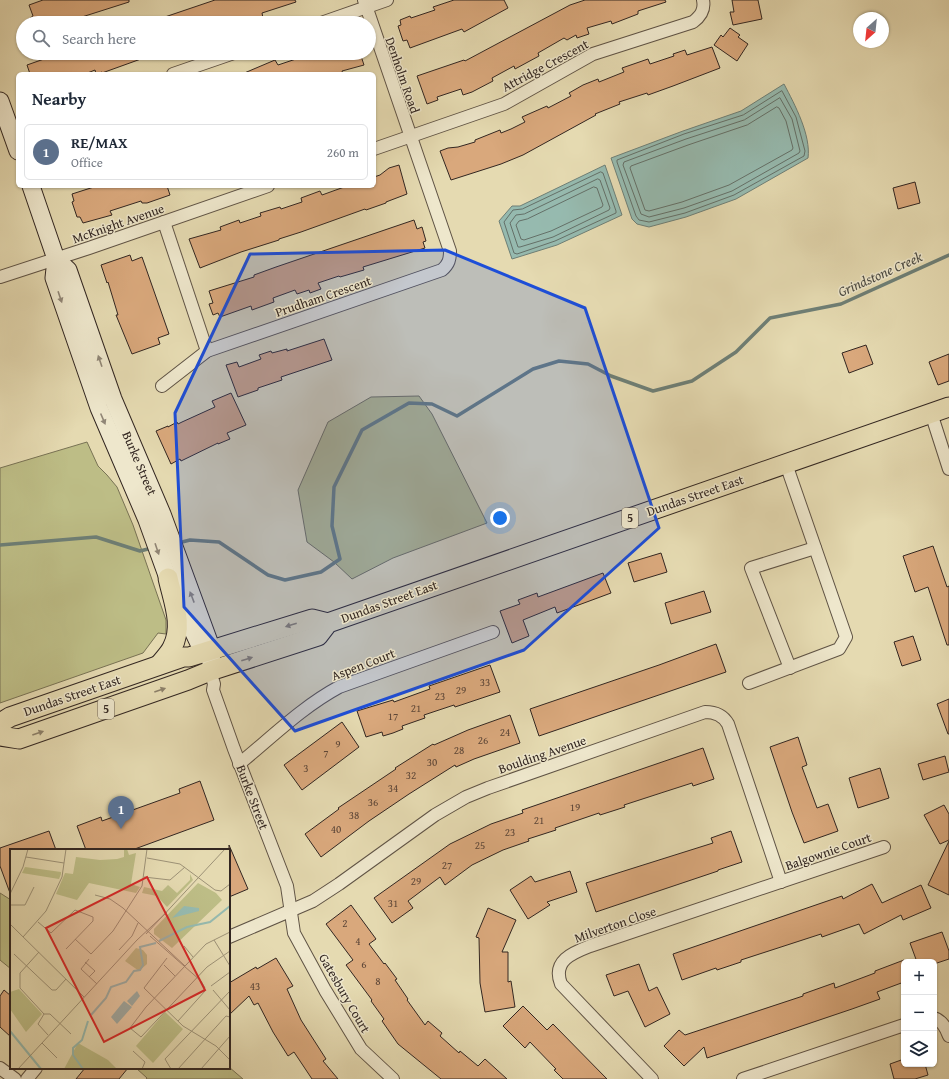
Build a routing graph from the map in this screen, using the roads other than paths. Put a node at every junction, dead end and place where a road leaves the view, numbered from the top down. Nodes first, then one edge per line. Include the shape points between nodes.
1 (387, 0) edge
2 (703, 0) edge
3 (364, 4) edge
4 (337, 16) edge
5 (368, 16) edge
6 (376, 39) edge
7 (214, 60) edge
8 (179, 72) edge
9 (0, 100) edge
10 (10, 131) edge
11 (410, 137) junction
12 (16, 146) edge
13 (376, 148) edge
14 (31, 188) edge
15 (262, 188) edge
16 (164, 222) junction
17 (56, 259) junction
18 (0, 277) edge
19 (207, 351) junction
20 (162, 386) dead end
21 (949, 407) edge
22 (931, 413) junction
23 (786, 464) junction
24 (949, 468) edge
25 (815, 548) junction
26 (175, 575) junction
27 (328, 623) junction
28 (493, 632) dead end
29 (208, 651) junction
30 (158, 665) junction
31 (790, 668) junction
32 (212, 678) junction
33 (750, 683) dead end
34 (0, 723) edge
35 (0, 736) edge
36 (239, 764) junction
37 (884, 847) dead end
38 (781, 882) junction
39 (291, 911) junction
40 (230, 937) edge
41 (937, 1018) edge
42 (901, 1026) edge
43 (949, 1036) edge
44 (0, 1068) edge
45 (35, 1069) edge
46 (15, 1079) edge
47 (27, 1079) edge
48 (393, 1079) edge
49 (652, 1079) edge
50 (743, 1079) edge

1 - 3 street
2 - 11 street, Attridge Crescent via 704,9 693,22 594,54 504,104
3 - 4 street
3 - 5 street, Denholm Road
6 - 11 street, Denholm Road
7 - 8 street
9 - 10 street
10 - 12 street
11 - 13 street
11 - 19 street, Prudham Crescent via 450,251 447,265 442,270
14 - 17 street, Burke Street
15 - 16 street, McKnight Avenue
16 - 17 street, McKnight Avenue
16 - 19 street
17 - 18 street, McKnight Avenue
17 - 26 street, Burke Street via 68,270
19 - 20 street, Prudham Crescent
21 - 22 main road, Dundas Street East / 5
22 - 23 main road, Dundas Street East / 5
22 - 24 street
23 - 25 street
23 - 27 main road, Dundas Street East / 5
25 - 31 street via 846,636 839,649
25 - 31 street via 751,568
26 - 29 street, Burke Street via 191,629
26 - 30 main road via 177,637
27 -> 29 main road, Dundas Street East / 5 via 312,619
32 -> 27 main road, Dundas Street East / 5 via 318,636
28 - 36 street, Aspen Court via 339,686 296,716
29 - 30 main road, Dundas Street East / 5
29 - 32 street, Burke Street
30 - 34 main road, Dundas Street East / 5 via 10,717
31 - 33 street
35 -> 32 main road, Dundas Street East / 5 via 20,739 188,680
32 - 36 street, Burke Street via 213,690
36 - 39 street, Burke Street via 287,886
37 - 38 street, Balgownie Court
38 - 39 street, Boulding Avenue via 728,724 720,715 705,712 466,797 424,822 313,901
38 - 49 street, Milverton Close via 590,946 568,956 562,963 558,970 561,984
39 - 40 street, Boulding Avenue
39 - 48 street, Gatesbury Court via 294,933 348,1029 361,1048
41 - 43 street via 947,1029
42 - 50 street
44 - 46 street
45 - 47 street

